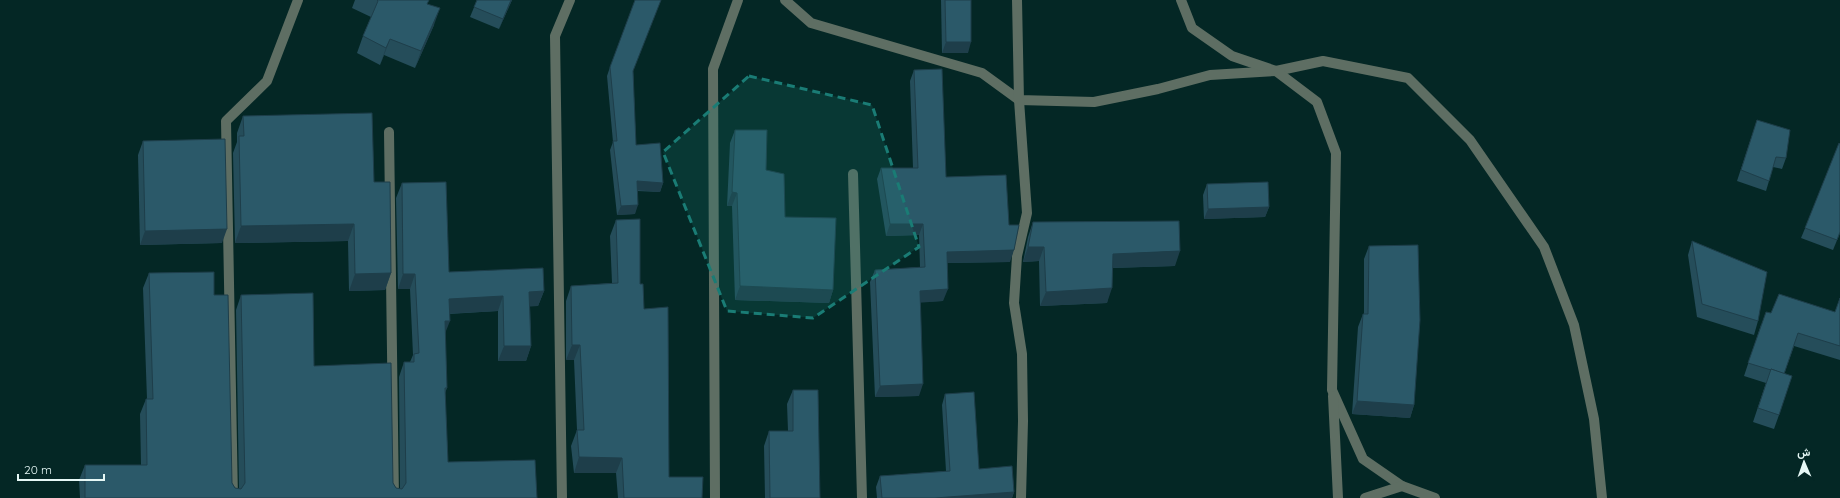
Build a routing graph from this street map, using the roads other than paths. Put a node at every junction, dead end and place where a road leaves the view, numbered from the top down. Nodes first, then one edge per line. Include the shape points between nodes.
1 (298, 0) edge
2 (570, 0) edge
3 (738, 0) edge
4 (785, 0) edge
5 (1016, 0) edge
6 (1181, 0) edge
7 (1276, 71) junction
8 (1019, 100) junction
9 (389, 132) dead end
10 (853, 174) dead end
11 (1332, 390) junction
12 (1402, 486) junction
13 (233, 498) edge
14 (394, 498) edge
15 (562, 498) edge
16 (715, 498) edge
17 (862, 498) edge
18 (1021, 498) edge
19 (1338, 498) edge
20 (1365, 498) edge
21 (1435, 498) edge
22 (1602, 498) edge

1 - 13 street via 267,81 226,121
2 - 15 street via 555,36
3 - 16 street via 712,69
4 - 8 street via 811,23 982,73
5 - 8 street
6 - 7 street via 1192,28 1232,56
7 - 8 street via 1210,75 1094,102
7 - 11 street via 1316,102 1336,153
7 - 22 street via 1323,61 1408,78 1470,140 1544,247 1574,325 1594,419
8 - 18 street via 1027,213 1017,256 1014,303 1022,354
9 - 14 street
10 - 17 street
11 - 12 street via 1363,459
11 - 19 street
12 - 20 street
12 - 21 street

